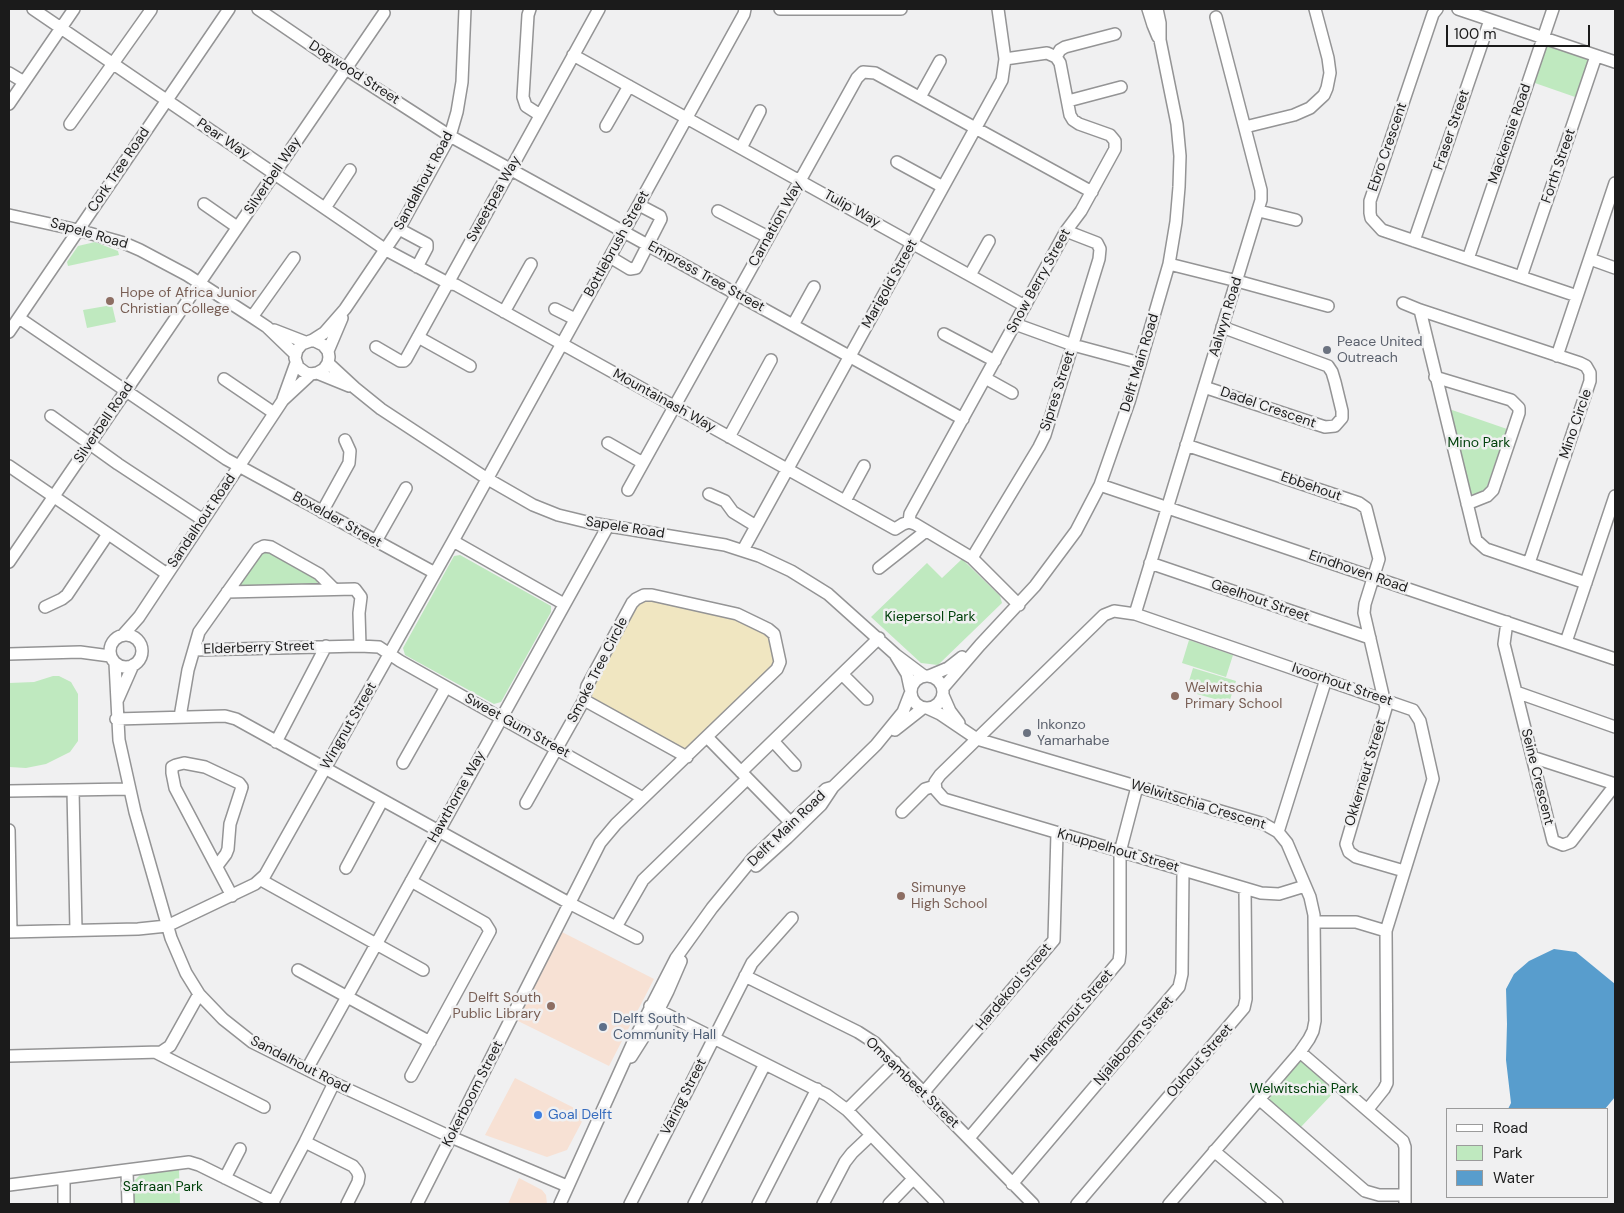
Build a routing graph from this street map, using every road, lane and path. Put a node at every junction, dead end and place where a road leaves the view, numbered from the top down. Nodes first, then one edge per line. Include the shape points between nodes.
1 (33, 9) edge
2 (74, 9) edge
3 (229, 9) edge
4 (258, 9) edge
5 (465, 9) edge
6 (530, 9) edge
7 (599, 9) edge
8 (745, 9) edge
9 (780, 9) edge
10 (901, 9) edge
11 (998, 9) edge
12 (1148, 9) edge
13 (1157, 9) edge
14 (1315, 9) edge
15 (1437, 9) edge
16 (1458, 9) edge
17 (1553, 9) edge
18 (151, 10) dead end
19 (384, 13) dead end
20 (1216, 17) dead end
21 (1490, 20) junction
22 (61, 28) junction
23 (1115, 34) dead end
24 (1543, 38) junction
25 (1160, 40) junction
26 (574, 55) junction
27 (1596, 56) junction
28 (1056, 57) junction
29 (1005, 59) junction
30 (940, 61) dead end
31 (1615, 62) edge
32 (113, 64) junction
33 (346, 68) junction
34 (9, 72) edge
35 (24, 82) junction
36 (629, 86) junction
37 (1121, 87) dead end
38 (920, 97) junction
39 (167, 100) junction
40 (1068, 101) junction
41 (9, 104) edge
42 (760, 111) dead end
43 (540, 115) junction
44 (687, 118) junction
45 (70, 124) dead end
46 (606, 126) dead end
47 (976, 128) junction
48 (1245, 128) junction
49 (450, 136) junction
50 (741, 148) junction
51 (897, 162) dead end
52 (510, 169) junction
53 (350, 170) dead end
54 (274, 173) junction
55 (800, 181) junction
56 (1615, 183) edge
57 (943, 187) junction
58 (1092, 192) junction
59 (204, 204) dead end
60 (639, 204) junction
61 (325, 208) junction
62 (718, 211) dead end
63 (1259, 211) junction
64 (9, 215) edge
65 (1296, 220) dead end
66 (237, 227) junction
67 (400, 229) junction
68 (78, 230) junction
69 (624, 232) junction
70 (1066, 232) junction
71 (768, 237) junction
72 (989, 241) dead end
73 (1414, 241) junction
74 (912, 243) junction
75 (648, 245) junction
76 (386, 250) junction
77 (610, 257) junction
78 (294, 258) dead end
79 (1468, 259) junction
80 (1590, 259) junction
81 (531, 264) dead end
82 (1169, 264) junction
83 (418, 267) junction
84 (1615, 268) edge
85 (970, 275) junction
86 (1521, 277) junction
87 (1237, 281) junction
88 (199, 283) junction
89 (448, 283) junction
90 (814, 287) dead end
91 (737, 294) junction
92 (1577, 296) junction
93 (1403, 303) dead end
94 (1025, 306) junction
95 (1328, 306) dead end
96 (345, 309) junction
97 (555, 309) dead end
98 (1420, 310) junction
99 (504, 312) junction
100 (252, 317) junction
101 (19, 318) junction
102 (575, 319) junction
103 (1015, 324) junction
104 (793, 325) junction
105 (267, 327) junction
106 (1222, 327) junction
107 (9, 332) edge
108 (944, 334) dead end
109 (418, 337) junction
110 (309, 341) junction
111 (561, 344) junction
112 (1073, 345) junction
113 (376, 347) dead end
114 (850, 356) junction
115 (1557, 356) junction
116 (328, 357) junction
117 (296, 358) junction
118 (771, 360) dead end
119 (995, 361) junction
120 (1140, 364) junction
121 (470, 366) dead end
122 (314, 373) junction
123 (1436, 377) junction
124 (985, 378) junction
125 (224, 379) dead end
126 (1204, 386) junction
127 (355, 388) junction
128 (126, 391) junction
129 (1012, 393) dead end
130 (283, 400) junction
131 (674, 407) junction
132 (274, 413) junction
133 (51, 416) dead end
134 (963, 419) junction
135 (729, 437) junction
136 (345, 440) dead end
137 (608, 443) dead end
138 (90, 444) junction
139 (1186, 445) junction
140 (643, 463) junction
141 (239, 465) junction
142 (9, 466) edge
143 (864, 466) dead end
144 (788, 469) junction
145 (486, 478) junction
146 (1100, 485) junction
147 (406, 488) dead end
148 (628, 490) dead end
149 (709, 494) dead end
150 (54, 496) junction
151 (1615, 496) edge
152 (844, 501) junction
153 (1466, 504) junction
154 (1167, 508) junction
155 (322, 512) junction
156 (203, 520) junction
157 (909, 522) junction
158 (608, 526) junction
159 (756, 526) junction
160 (895, 529) junction
161 (926, 530) junction
162 (108, 534) junction
163 (376, 541) junction
164 (453, 541) junction
165 (13, 547) edge
166 (904, 548) junction
167 (743, 550) junction
168 (972, 558) junction
169 (9, 562) edge
170 (1529, 563) junction
171 (1150, 564) junction
172 (879, 568) dead end
173 (435, 573) junction
174 (167, 574) junction
175 (1374, 578) junction
176 (1586, 583) junction
177 (334, 589) junction
178 (227, 592) junction
179 (564, 604) junction
180 (1019, 605) junction
181 (45, 607) dead end
182 (1135, 614) junction
183 (139, 616) junction
184 (1507, 622) junction
185 (123, 635) junction
186 (879, 638) junction
187 (1370, 638) junction
188 (113, 641) junction
189 (139, 642) junction
190 (1566, 642) junction
191 (980, 644) junction
192 (326, 646) junction
193 (360, 646) junction
194 (194, 650) junction
195 (80, 652) junction
196 (9, 654) edge
197 (390, 654) junction
198 (896, 655) junction
199 (112, 659) junction
200 (1615, 659) edge
201 (133, 665) junction
202 (842, 674) junction
203 (926, 676) junction
204 (1326, 679) junction
205 (446, 687) junction
206 (910, 691) junction
207 (943, 692) junction
208 (1516, 692) junction
209 (866, 699) dead end
210 (1384, 699) junction
211 (584, 700) junction
212 (116, 703) junction
213 (925, 708) junction
214 (180, 717) junction
215 (501, 718) junction
216 (116, 719) junction
217 (1615, 727) edge
218 (962, 728) junction
219 (706, 737) junction
220 (977, 739) junction
221 (773, 741) junction
222 (276, 742) junction
223 (876, 745) junction
224 (557, 748) junction
225 (686, 757) junction
226 (1532, 757) junction
227 (403, 763) dead end
228 (795, 765) dead end
229 (325, 769) junction
230 (744, 776) junction
231 (1615, 785) edge
232 (1137, 787) junction
233 (935, 788) junction
234 (129, 789) junction
235 (73, 790) junction
236 (9, 791) edge
237 (643, 798) junction
238 (382, 801) junction
239 (526, 802) dead end
240 (902, 812) dead end
241 (794, 825) junction
242 (9, 830) edge
243 (438, 831) junction
244 (1278, 832) junction
245 (1057, 833) junction
246 (1120, 852) junction
247 (217, 866) junction
248 (346, 868) dead end
249 (1183, 870) junction
250 (1404, 871) junction
251 (261, 880) junction
252 (411, 881) junction
253 (1305, 886) junction
254 (1245, 889) junction
255 (232, 896) junction
256 (569, 903) junction
257 (792, 918) dead end
258 (1315, 922) junction
259 (167, 926) junction
260 (616, 927) junction
261 (76, 930) junction
262 (1386, 931) junction
263 (10, 932) edge
264 (637, 938) dead end
265 (376, 944) junction
266 (298, 970) dead end
267 (423, 970) dead end
268 (745, 976) junction
269 (199, 994) junction
270 (347, 997) junction
271 (655, 1008) junction
272 (714, 1038) junction
273 (430, 1042) junction
274 (1300, 1052) junction
275 (157, 1053) junction
276 (9, 1056) edge
277 (895, 1062) junction
278 (765, 1064) junction
279 (307, 1069) junction
280 (411, 1076) dead end
281 (334, 1083) junction
282 (816, 1089) junction
283 (924, 1092) junction
284 (1259, 1100) junction
285 (264, 1107) dead end
286 (1368, 1109) junction
287 (847, 1110) junction
288 (871, 1135) junction
289 (451, 1137) junction
290 (969, 1138) junction
291 (305, 1142) junction
292 (240, 1148) dead end
293 (1214, 1151) junction
294 (127, 1171) junction
295 (64, 1178) junction
296 (225, 1178) junction
297 (914, 1179) junction
298 (1012, 1184) junction
299 (9, 1185) edge
300 (567, 1186) junction
301 (1405, 1200) edge
302 (1174, 1202) edge
303 (273, 1203) edge
304 (64, 1204) edge
305 (128, 1204) edge
306 (347, 1204) edge
307 (417, 1204) edge
308 (560, 1204) edge
309 (630, 1204) edge
310 (694, 1204) edge
311 (758, 1204) edge
312 (823, 1204) edge
313 (889, 1204) edge
314 (938, 1204) edge
315 (1032, 1204) edge
316 (1077, 1204) edge
317 (1277, 1204) edge

1 - 22 street, Pear Way
2 - 22 street
3 - 39 street, Cork Tree Road
4 - 33 street, Dogwood Street
5 - 49 street, Sandalhout Road via 462,82
6 - 43 street via 524,97 526,106
7 - 26 street, Sweetpea Way
8 - 44 street, Bottlebrush Street
9 - 10 street
11 - 29 street, Marigold Street
12 - 25 street, Delft Main Road
13 - 25 street, Delft Main Road
14 - 48 street via 1329,65 1329,81 1324,95 1310,108 1294,115
15 - 73 street, Ebro Crescent via 1369,207 1371,218 1382,230
16 - 21 street
17 - 24 street, Mackensie Road
18 - 32 street
19 - 33 street, Silverbell Way
20 - 48 street, Aalwyn Road
21 - 24 street
21 - 73 street, Fraser Street
22 - 32 street, Pear Way
22 - 35 street
23 - 28 street via 1065,47
24 - 27 street
24 - 79 street, Mackensie Road
25 - 82 street, Delft Main Road via 1173,100 1180,156 1176,222
26 - 36 street, Tulip Way
26 - 43 street, Sweetpea Way
27 - 31 street
27 - 86 street, Forth Street
28 - 29 street via 1046,53
28 - 40 street, Snow Berry Street
29 - 47 street, Marigold Street via 1002,80
30 - 38 street
32 - 39 street, Pear Way
32 - 45 street
33 - 49 street, Dogwood Street
33 - 54 street, Silverbell Way
34 - 35 street
35 - 41 street
36 - 44 street, Tulip Way
36 - 46 street
37 - 40 street
38 - 47 street, Carnation Way
38 - 55 street, Carnation Way via 875,72 860,74
39 - 54 street, Pear Way
39 - 68 street, Cork Tree Road
40 - 58 street, Snow Berry Street via 1075,123 1107,133 1115,141 1114,152
42 - 50 street
43 - 52 street, Sweetpea Way
44 - 50 street, Tulip Way
44 - 60 street, Bottlebrush Street
47 - 57 street, Marigold Street
47 - 58 street, Carnation Way
48 - 63 street, Aalwyn Road via 1260,190
49 - 52 street, Empress Tree Street
49 - 67 street, Sandalhout Road
50 - 55 street, Tulip Way
51 - 57 street
52 - 69 street, Empress Tree Street
52 - 89 street, Sweetpea Way
53 - 61 street
54 - 61 street, Pear Way
54 - 66 street, Silverbell Way
55 - 71 street, Carnation Way
55 - 74 street, Tulip Way
56 - 80 street
57 - 74 street, Marigold Street
58 - 70 street, Snow Berry Street
59 - 66 street
60 - 69 street, Bottlebrush Street
60 - 75 street via 662,219
61 - 76 street, Pear Way
62 - 71 street
63 - 65 street
63 - 87 street, Aalwyn Road
64 - 68 street, Sapele Road
66 - 88 street, Silverbell Way
67 - 76 street, Sandalhout Road
67 - 83 street via 428,246
68 - 88 street, Sapele Road via 140,250
68 - 101 street, Cork Tree Road
69 - 75 street, Empress Tree Street
69 - 77 street, Bottlebrush Street
70 - 94 street, Snow Berry Street
70 - 112 street, Sipres Street via 1093,240 1100,249
71 - 91 street, Carnation Way
72 - 85 street
73 - 79 street, Ebro Crescent
74 - 85 street, Tulip Way
74 - 114 street, Marigold Street
75 - 77 street via 634,269
75 - 91 street, Empress Tree Street
76 - 83 street, Mountainash Way
76 - 96 street, Sandalhout Road
77 - 102 street, Bottlebrush Street
78 - 100 street
79 - 86 street, Ebro Crescent
80 - 84 street
80 - 92 street
81 - 99 street
82 - 87 street
82 - 120 street, Delft Main Road
83 - 89 street, Mountainash Way
85 - 94 street, Tulip Way
86 - 92 street, Ebro Crescent
87 - 95 street
87 - 106 street, Aalwyn Road
88 - 100 street, Sapele Road
88 - 128 street, Silverbell Road
89 - 99 street, Mountainash Way
89 - 109 street, Sweetpea Way
90 - 104 street
91 - 104 street, Empress Tree Street
91 - 131 street, Carnation Way
92 - 115 street
93 - 98 street, Mino Circle
94 - 103 street, Snow Berry Street
96 - 110 street, Sandalhout Road via 324,333
96 - 116 street, Sandalhout Road
97 - 102 street
98 - 115 street, Mino Circle
98 - 123 street
99 - 111 street, Mountainash Way
100 - 105 street, Sapele Road
101 - 107 street, Cork Tree Road
101 - 128 street, Boxelder Street
102 - 111 street, Bottlebrush Street
103 - 112 street
103 - 119 street, Snow Berry Street
104 - 114 street, Empress Tree Street
105 - 110 street, Sapele Road
105 - 117 street, Sapele Road
106 - 126 street, Aalwyn Road
106 - 126 street, Dadel Crescent via 1328,366 1342,418 1335,426 1325,427
108 - 119 street
109 - 113 street, Sweetpea Way via 404,361
109 - 121 street
110 - 116 street via 320,342
110 - 117 street via 299,347
111 - 131 street, Mountainash Way
111 - 145 street, Bottlebrush Street
112 - 120 street
112 - 168 street, Sipres Street via 1039,447
114 - 134 street, Empress Tree Street
114 - 144 street, Marigold Street
115 - 170 street, Mino Circle via 1584,365 1591,377
116 - 122 street via 324,369
116 - 127 street, Sapele Road
117 - 122 street via 302,370
117 - 130 street, Sandalhout Road
118 - 135 street
119 - 124 street, Snow Berry Street
120 - 146 street, Delft Main Road
122 - 127 street, Sapele Road
122 - 130 street, Sandalhout Road
123 - 153 street
123 - 153 street via 1511,400 1519,408 1493,490 1488,496
124 - 129 street
124 - 134 street, Snow Berry Street
125 - 132 street
126 - 139 street, Aalwyn Road
127 - 145 street, Sapele Road via 381,409
128 - 138 street, Silverbell Road
128 - 141 street, Boxelder Street
130 - 132 street, Sandalhout Road
131 - 135 street, Mountainash Way
131 - 140 street, Carnation Way
132 - 141 street, Sandalhout Road
133 - 138 street
134 - 157 street, Snow Berry Street via 910,514
135 - 144 street, Mountainash Way
136 - 155 street via 350,458
137 - 140 street
138 - 150 street, Silverbell Road
138 - 156 street
139 - 154 street, Aalwyn Road
139 - 175 street, Ebbehout via 1363,505 1378,556
140 - 148 street, Carnation Way
141 - 155 street, Boxelder Street
141 - 156 street, Sandalhout Road
142 - 150 street
143 - 152 street
144 - 152 street, Mountainash Way
144 - 159 street, Marigold Street
145 - 158 street, Sapele Road via 542,509 574,520
145 - 164 street, Wingnut Street
146 - 154 street, Eindhoven Road
146 - 180 street, Delft Main Road via 1076,531
147 - 163 street
149 - 159 street via 725,501 733,512
150 - 162 street
150 - 165 street, Silverbell Road
151 - 176 street
152 - 160 street, Mountainash Way
153 - 170 street via 1479,543 1486,549
154 - 171 street, Aalwyn Road
154 - 175 street, Eindhoven Road
155 - 163 street, Boxelder Street
156 - 174 street, Sandalhout Road
157 - 160 street
157 - 161 street
158 - 167 street, Sapele Road
158 - 179 street, Hawthorne Way
159 - 167 street, Marigold Street
160 - 166 street
161 - 166 street
161 - 168 street
162 - 174 street
162 - 181 street via 62,600
163 - 173 street, Boxelder Street
164 - 173 street, Wingnut Street
164 - 179 street
165 - 169 street, Silverbell Road
166 - 172 street
167 - 186 street, Sapele Road via 818,586
168 - 180 street
170 - 176 street
171 - 182 street, Aalwyn Road
171 - 187 street, Geelhout Street
173 - 197 street, Wingnut Street
174 - 183 street, Sandalhout Road
175 - 184 street, Eindhoven Road
175 - 187 street, Okkerneut Street via 1364,608
176 - 190 street
177 - 178 street
177 - 178 street via 319,574 264,546 258,548
177 - 193 street via 352,588 360,594
178 - 194 street via 199,632
179 - 215 street, Hawthorne Way
180 - 191 street, Delft Main Road
182 - 204 street, Ivoorhout Street
182 - 220 street, Ivoorhout Street via 1118,610 1104,615
183 - 185 street, Sandalhout Road
183 - 189 street
184 - 190 street, Eindhoven Road
184 - 208 street, Seine Crescent via 1504,644
185 - 188 street
185 - 189 street via 134,637
186 - 198 street, Sapele Road
186 - 202 street
187 - 210 street, Okkerneut Street
188 - 195 street
188 - 199 street via 110,646
189 - 201 street via 141,654
190 - 200 street, Eindhoven Road
191 - 203 street, Delft Main Road via 948,668
191 - 207 street, Delft Main Road
192 - 193 street, Elderberry Street
192 - 194 street, Elderberry Street
192 - 222 street
193 - 197 street, Elderberry Street via 379,647
194 - 214 street, Elderberry Street
195 - 196 street
195 - 199 street
197 - 205 street, Sweet Gum Street
197 - 229 street, Wingnut Street
198 - 203 street, Sapele Road
198 - 206 street, Sapele Road via 907,674
199 - 201 street via 120,666
199 - 212 street
201 - 212 street
202 - 209 street
202 - 221 street
203 - 206 street via 915,680
203 - 207 street via 938,680
204 - 210 street, Ivoorhout Street
204 - 244 street
205 - 215 street, Sweet Gum Street
205 - 227 street
206 - 213 street via 915,703
206 - 223 street, Delft Main Road via 903,712
207 - 213 street via 939,703
207 - 218 street, Welwitschia Crescent via 950,711
208 - 217 street
208 - 226 street, Seine Crescent
210 - 250 street, Ivoorhout Street via 1411,708 1418,714 1433,775
210 - 250 street, Okkerneut Street via 1386,708 1346,844 1356,857
211 - 219 street, Smoke Tree Circle via 587,686 636,599 652,595 737,614 774,634 779,666
211 - 224 street, Smoke Tree Circle
211 - 225 street
212 - 216 street, Sandalhout Road
213 - 218 street, Welwitschia Crescent
213 - 223 street, Delft Main Road
214 - 216 street
214 - 222 street via 233,718
215 - 224 street, Sweet Gum Street
215 - 243 street, Hawthorne Way
216 - 234 street, Sandalhout Road
218 - 220 street, Welwitschia Crescent
219 - 225 street, Smoke Tree Circle
219 - 230 street
220 - 232 street, Welwitschia Crescent
220 - 233 street, Ivoorhout Street via 940,775
221 - 228 street
221 - 230 street
222 - 229 street
223 - 241 street, Delft Main Road via 833,787 826,789
224 - 237 street, Sweet Gum Street
224 - 239 street, Smoke Tree Circle
225 - 237 street, Smoke Tree Circle
226 - 231 street
226 - 231 street, Seine Crescent via 1552,838 1560,845 1571,842
229 - 238 street
229 - 251 street, Wingnut Street
230 - 241 street
230 - 260 street via 643,880
232 - 244 street, Welwitschia Crescent via 1264,824
232 - 246 street, Mingerhout Street
233 - 240 street, Ivoorhout Street via 925,789
233 - 245 street, Knuppelhout Street via 944,799
234 - 235 street
234 - 259 street, Sandalhout Road
235 - 236 street
235 - 261 street
237 - 256 street, Kokerboom Street via 600,843
238 - 243 street
238 - 248 street
241 - 271 street, Delft Main Road via 753,858 712,908 676,958
242 - 263 street
243 - 252 street, Hawthorne Way
243 - 256 street
244 - 253 street, Welwitschia Crescent via 1287,843
245 - 246 street, Knuppelhout Street
245 - 283 street, Hardekool Street via 1054,940
246 - 249 street, Knuppelhout Street
246 - 290 street, Mingerhout Street via 1119,961
247 - 247 street via 228,849 230,824 242,787 205,767 184,763 176,765 172,767 175,788
247 - 255 street
249 - 254 street, Knuppelhout Street
249 - 298 street, Njalaboom Street via 1180,987
250 - 262 street, Ivoorhout Street
251 - 255 street, Wingnut Street
251 - 265 street
252 - 265 street, Hawthorne Way
252 - 273 street via 485,923 490,932
253 - 254 street, Knuppelhout Street via 1274,894
253 - 258 street, Welwitschia Crescent
254 - 316 street, Ouhout Street via 1244,1008
255 - 259 street, Wingnut Street
256 - 260 street
256 - 289 street, Kokerboom Street
257 - 268 street, Varing Street
258 - 262 street via 1356,922
258 - 274 street, Welwitschia Crescent via 1315,1021 1310,1039
259 - 261 street, Wingnut Street
259 - 269 street, Sandalhout Road via 177,956
260 - 264 street
261 - 263 street, Wingnut Street
262 - 286 street, Ivoorhout Street via 1387,1083
265 - 267 street
265 - 270 street, Hawthorne Way
266 - 270 street
268 - 272 street, Varing Street
268 - 277 street, Omsambeet Street via 858,1032
269 - 275 street via 170,1046
269 - 279 street, Sandalhout Road via 244,1036
270 - 273 street
270 - 279 street, Hawthorne Way
271 - 272 street
271 - 300 street, Delft Main Road via 619,1075
272 - 278 street
272 - 309 street, Varing Street
273 - 280 street
274 - 284 street, Welwitschia Crescent
274 - 286 street
275 - 276 street
275 - 285 street
277 - 283 street, Omsambeet Street
277 - 287 street
278 - 282 street
278 - 310 street
279 - 281 street, Sandalhout Road
281 - 289 street, Sandalhout Road
281 - 291 street
282 - 287 street
282 - 311 street
283 - 290 street, Omsambeet Street
284 - 293 street, Welwitschia Crescent
284 - 301 street via 1366,1191
286 - 301 street via 1403,1141
287 - 288 street
288 - 297 street
288 - 312 street via 845,1162
289 - 300 street, Sandalhout Road
289 - 307 street, Kokerboom Street
290 - 298 street, Omsambeet Street
291 - 303 street
291 - 306 street via 357,1170 359,1179
292 - 296 street
293 - 302 street, Welwitschia Crescent
293 - 317 street
294 - 295 street
294 - 296 street via 189,1162
294 - 305 street
295 - 299 street
295 - 304 street
296 - 303 street
297 - 313 street
297 - 314 street
298 - 315 street, Omsambeet Street
300 - 308 street, Delft Main Road

